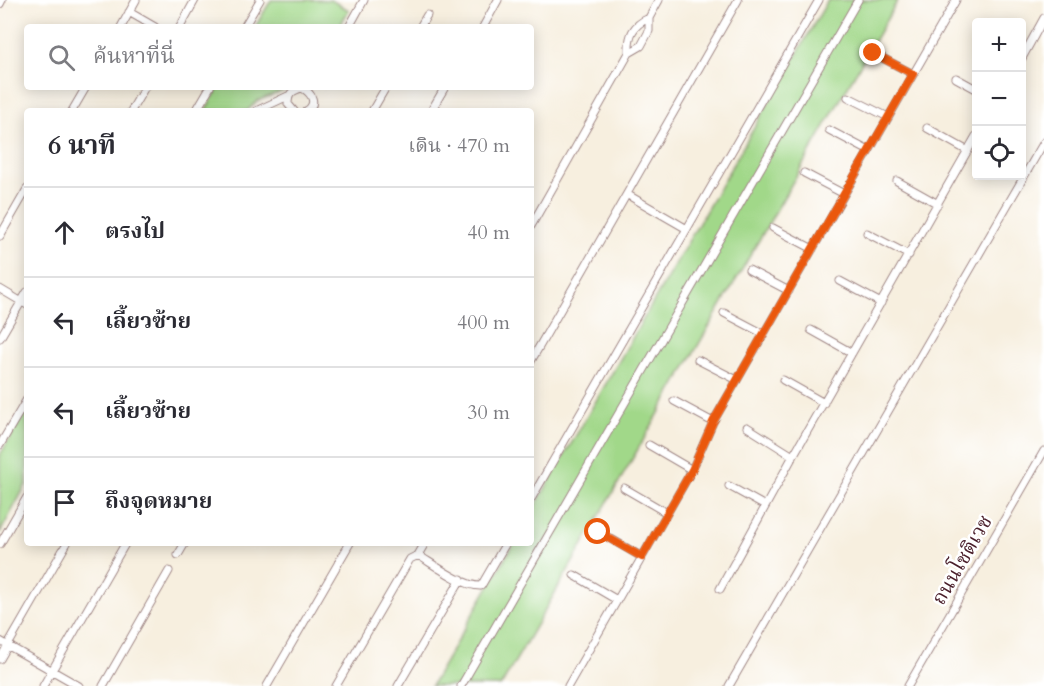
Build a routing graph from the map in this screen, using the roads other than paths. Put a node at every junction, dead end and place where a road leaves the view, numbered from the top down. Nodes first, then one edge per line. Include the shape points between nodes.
1 (136, 0) edge
2 (195, 0) edge
3 (260, 0) edge
4 (364, 0) edge
5 (498, 0) edge
6 (659, 0) edge
7 (738, 0) edge
8 (819, 0) edge
9 (858, 0) edge
10 (956, 0) edge
11 (129, 12) junction
12 (427, 15) dead end
13 (649, 18) junction
14 (1044, 18) edge
15 (122, 24) edge
16 (150, 24) edge
17 (182, 24) edge
18 (246, 24) edge
19 (351, 24) edge
20 (422, 24) edge
21 (485, 24) edge
22 (1026, 46) edge
23 (629, 52) junction
24 (873, 53) dead end
25 (913, 74) junction
26 (956, 78) dead end
27 (972, 87) edge
28 (84, 90) edge
29 (143, 90) edge
30 (208, 90) edge
31 (292, 90) edge
32 (311, 90) edge
33 (384, 90) edge
34 (443, 90) edge
35 (288, 96) junction
36 (848, 97) dead end
37 (74, 108) edge
38 (133, 108) edge
39 (198, 108) edge
40 (262, 108) edge
41 (291, 108) edge
42 (310, 108) edge
43 (374, 108) edge
44 (433, 108) edge
45 (888, 117) junction
46 (927, 128) dead end
47 (829, 130) dead end
48 (1044, 142) edge
49 (972, 144) edge
50 (869, 151) junction
51 (968, 151) junction
52 (804, 173) dead end
53 (897, 181) dead end
54 (24, 194) edge
55 (844, 194) junction
56 (628, 195) junction
57 (938, 204) junction
58 (534, 221) edge
59 (773, 228) dead end
60 (687, 229) junction
61 (867, 232) dead end
62 (0, 236) edge
63 (813, 249) junction
64 (909, 255) junction
65 (749, 270) dead end
66 (840, 281) dead end
67 (0, 290) edge
68 (789, 291) junction
69 (881, 303) junction
70 (24, 304) edge
71 (724, 313) dead end
72 (812, 330) dead end
73 (764, 334) junction
74 (0, 338) edge
75 (852, 353) junction
76 (534, 356) edge
77 (698, 360) dead end
78 (783, 380) dead end
79 (737, 381) junction
80 (674, 401) dead end
81 (824, 403) junction
82 (24, 404) edge
83 (713, 422) junction
84 (747, 427) dead end
85 (0, 445) edge
86 (649, 445) dead end
87 (1044, 451) edge
88 (793, 456) junction
89 (692, 470) junction
90 (729, 486) dead end
91 (624, 488) dead end
92 (534, 494) edge
93 (24, 502) edge
94 (765, 506) junction
95 (667, 513) junction
96 (598, 532) dead end
97 (0, 544) edge
98 (65, 546) edge
99 (124, 546) edge
100 (183, 546) edge
101 (348, 546) edge
102 (423, 546) edge
103 (504, 546) edge
104 (178, 555) dead end
105 (418, 555) junction
106 (642, 557) junction
107 (169, 571) dead end
108 (574, 575) dead end
109 (461, 579) junction
110 (720, 589) dead end
111 (617, 600) junction
112 (0, 641) edge
113 (8, 645) junction
114 (0, 659) edge
115 (52, 671) junction
116 (43, 686) edge
117 (79, 686) edge
118 (103, 686) edge
119 (267, 686) edge
120 (336, 686) edge
121 (399, 686) edge
122 (461, 686) edge
123 (567, 686) edge
124 (729, 686) edge
125 (908, 686) edge

1 - 11 street
2 - 17 street
3 - 18 street
4 - 19 street
5 - 21 street
6 - 13 street
7 - 56 street
8 - 60 street
9 - 122 street
10 - 25 street
11 - 15 street
11 - 16 street
12 - 20 street
13 - 23 street via 649,31 641,46
13 - 23 street via 636,24 628,39
14 - 22 street
23 - 58 street
24 - 25 street
25 - 45 street
26 - 27 street
28 - 37 street
29 - 38 street
30 - 39 street
31 - 35 street
32 - 42 street
33 - 43 street
34 - 44 street
35 - 40 street
35 - 41 street
36 - 45 street
45 - 50 street
46 - 51 street
47 - 50 street
48 - 124 street
49 - 51 street
50 - 55 street
51 - 57 street
52 - 55 street
53 - 57 street
54 - 62 street
55 - 63 street
56 - 60 street
56 - 76 street
57 - 64 street
59 - 63 street
60 - 92 street
61 - 64 street
63 - 68 street
64 - 69 street
65 - 68 street
66 - 69 street
67 - 70 street
68 - 73 street
69 - 75 street
70 - 74 street
71 - 73 street
72 - 75 street
73 - 79 street
75 - 81 street
77 - 79 street
78 - 81 street
79 - 83 street
80 - 83 street
81 - 88 street
82 - 85 street
83 - 89 street
84 - 88 street
86 - 89 street
87 - 125 street, ถนนโชติเวช
88 - 94 street
89 - 95 street
90 - 94 street
91 - 95 street
93 - 97 street
94 - 110 street
95 - 106 street
96 - 106 street
98 - 113 street
99 - 115 street
100 - 104 street
101 - 119 street
102 - 105 street
103 - 109 street via 481,586
105 - 109 street
105 - 120 street via 410,559
106 - 111 street
107 - 118 street
108 - 111 street
109 - 121 street
111 - 123 street
112 - 113 street
113 - 114 street
113 - 115 street
115 - 116 street
115 - 117 street

